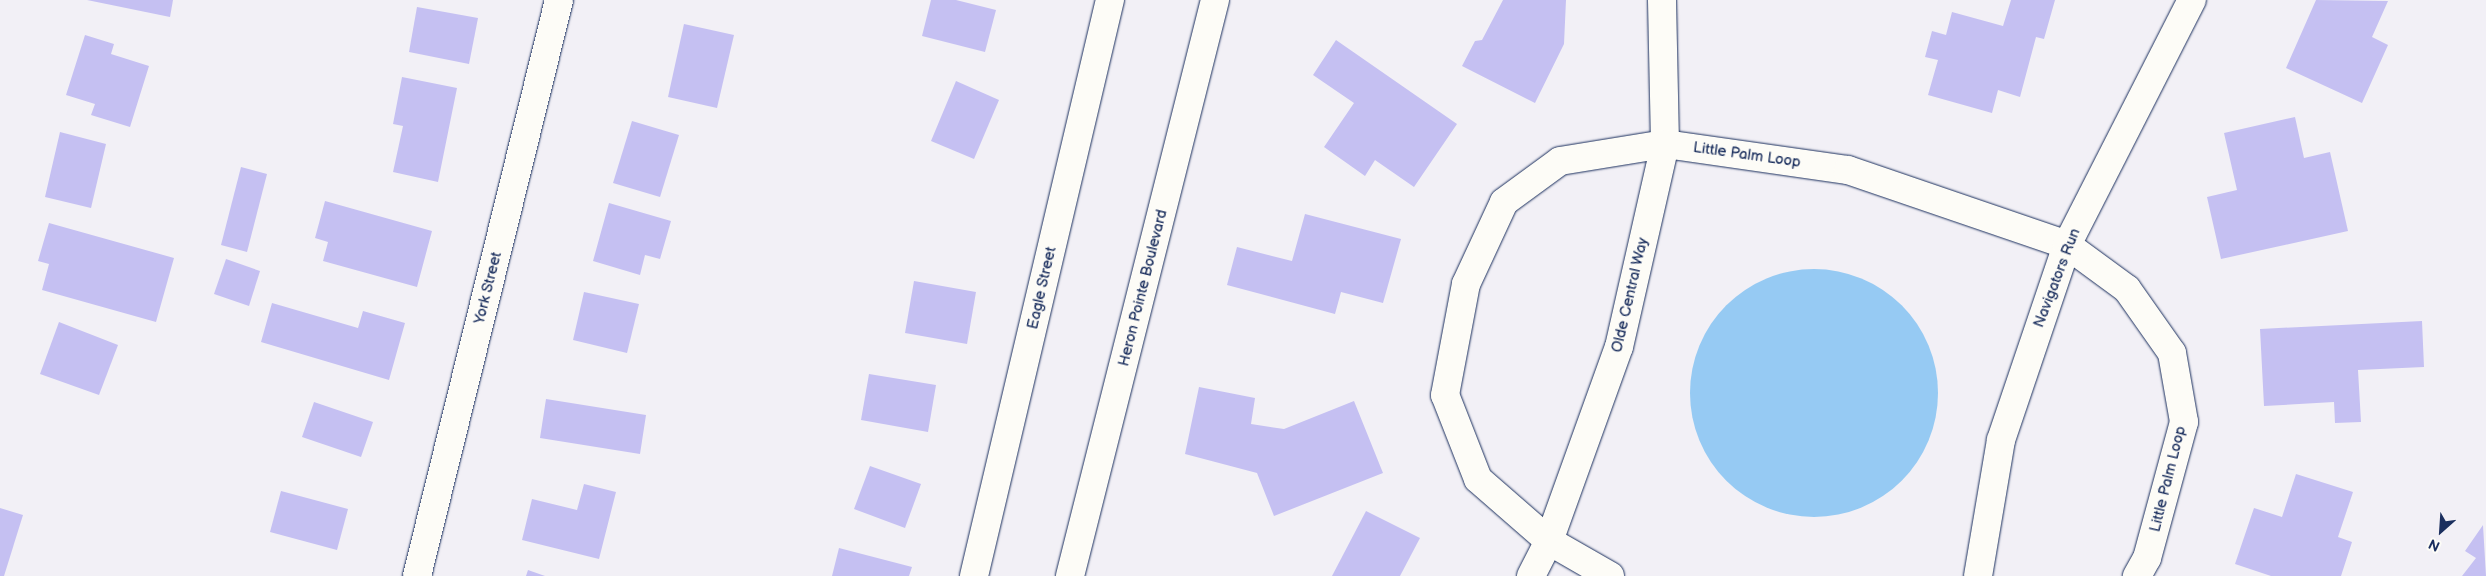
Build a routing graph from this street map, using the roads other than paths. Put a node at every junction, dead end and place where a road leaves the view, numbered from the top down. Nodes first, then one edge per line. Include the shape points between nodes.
1 (559, 0) edge
2 (1110, 0) edge
3 (1215, 0) edge
4 (1662, 0) edge
5 (2192, 0) edge
6 (1665, 144) junction
7 (2067, 245) junction
8 (1548, 541) junction
9 (417, 576) edge
10 (974, 576) edge
11 (1070, 576) edge
12 (1530, 576) edge
13 (1610, 576) edge
14 (1978, 576) edge
15 (2137, 576) edge

1 - 9 street, York Street
2 - 10 street, Eagle Street
3 - 11 street, Heron Pointe Boulevard
4 - 6 street, Olde Central Way
5 - 7 street, Navigators Run
6 - 7 street, Little Palm Loop via 1848,170
6 - 8 street, Olde Central Way via 1619,347
6 - 8 street, Little Palm Loop via 1560,161 1504,202 1466,284 1445,395 1478,479
7 - 14 street, Navigators Run via 2001,440
7 - 15 street, Little Palm Loop via 2127,289 2172,353 2184,422 2147,558
8 - 12 street, Olde Central Way
8 - 13 street, Little Palm Loop

